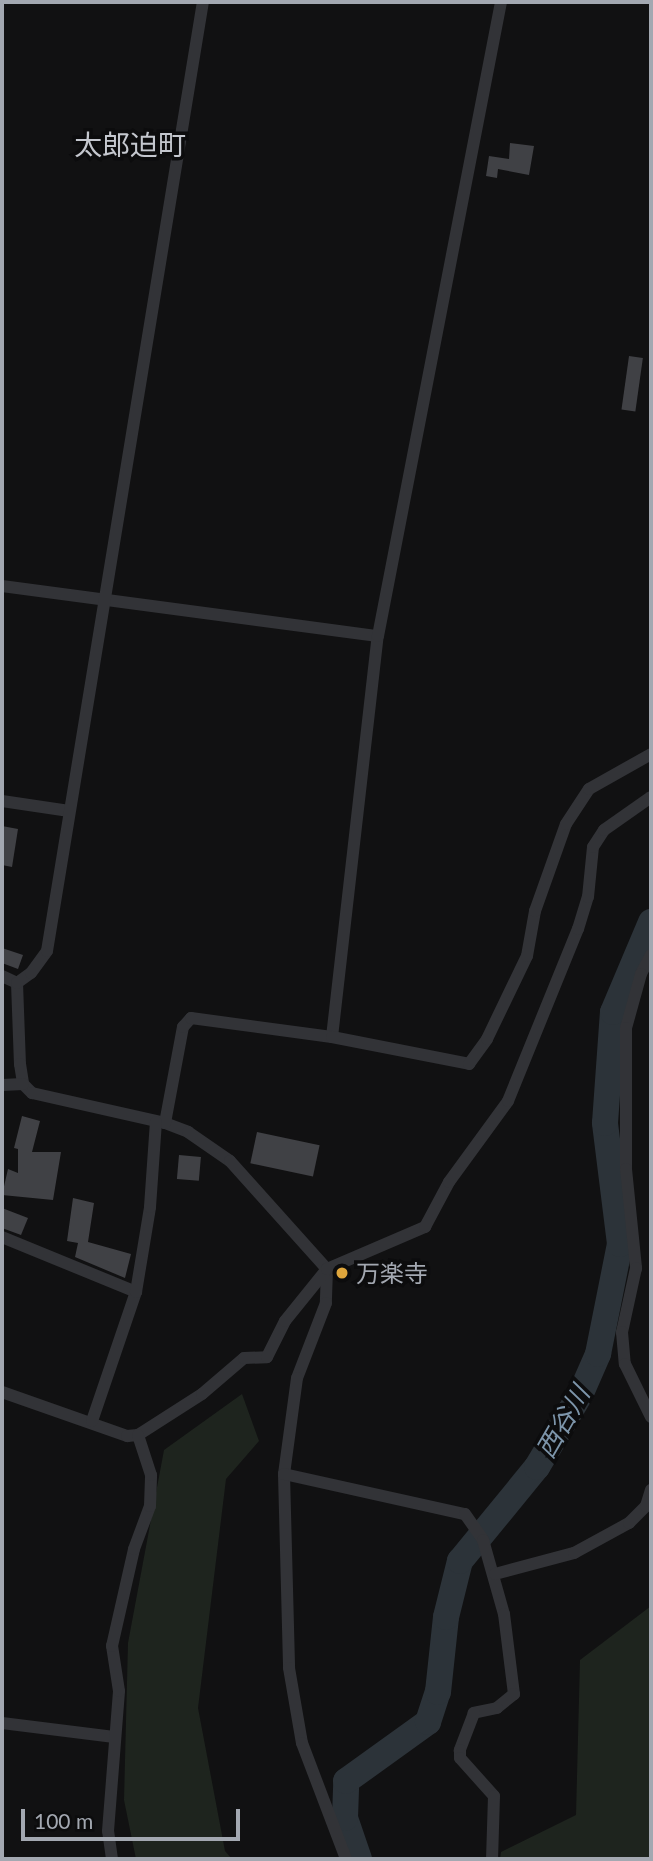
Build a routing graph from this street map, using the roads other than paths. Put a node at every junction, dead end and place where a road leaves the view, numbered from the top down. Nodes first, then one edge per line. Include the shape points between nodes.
1 (203, 2) edge
2 (501, 2) edge
3 (2, 586) edge
4 (104, 603) junction
5 (378, 636) junction
6 (651, 754) edge
7 (651, 797) edge
8 (2, 801) edge
9 (69, 811) junction
10 (651, 955) edge
11 (2, 976) edge
12 (17, 983) junction
13 (332, 1037) junction
14 (23, 1084) junction
15 (2, 1086) edge
16 (160, 1122) junction
17 (2, 1237) edge
18 (327, 1269) junction
19 (136, 1292) junction
20 (2, 1392) edge
21 (651, 1417) edge
22 (92, 1421) junction
23 (138, 1435) junction
24 (284, 1474) junction
25 (651, 1490) edge
26 (495, 1574) junction
27 (2, 1723) edge
28 (114, 1737) junction
29 (112, 1859) edge
30 (346, 1859) edge
31 (492, 1859) edge

1 - 4 street
2 - 5 street
3 - 4 street
4 - 5 street
4 - 9 street
5 - 13 street
6 - 13 street via 589,789 566,824 535,911 527,956 487,1039 469,1064
7 - 18 street via 604,830 593,847 588,897 578,929 508,1101 449,1182 425,1227
8 - 9 street
9 - 12 street via 47,951 31,974
10 - 21 street via 640,974 626,1028 625,1158 636,1268 622,1332 625,1364
11 - 12 street
12 - 14 street
13 - 16 street via 191,1018 183,1027
14 - 15 street
14 - 16 street via 43,1098
16 - 18 street via 230,1161
16 - 19 street
17 - 19 street
18 - 23 street via 285,1321 267,1357 244,1358 202,1394
18 - 24 street via 326,1303 297,1378
19 - 22 street
20 - 22 street
22 - 23 street via 127,1436
23 - 28 street via 151,1475 150,1506 134,1549 112,1646 119,1691
24 - 26 street via 465,1514 483,1540
24 - 30 street via 289,1668 302,1743
25 - 26 street via 646,1506 629,1522 574,1553
26 - 31 street via 514,1694 497,1708 474,1713 460,1750 460,1758 494,1796
27 - 28 street
28 - 29 street via 108,1831

